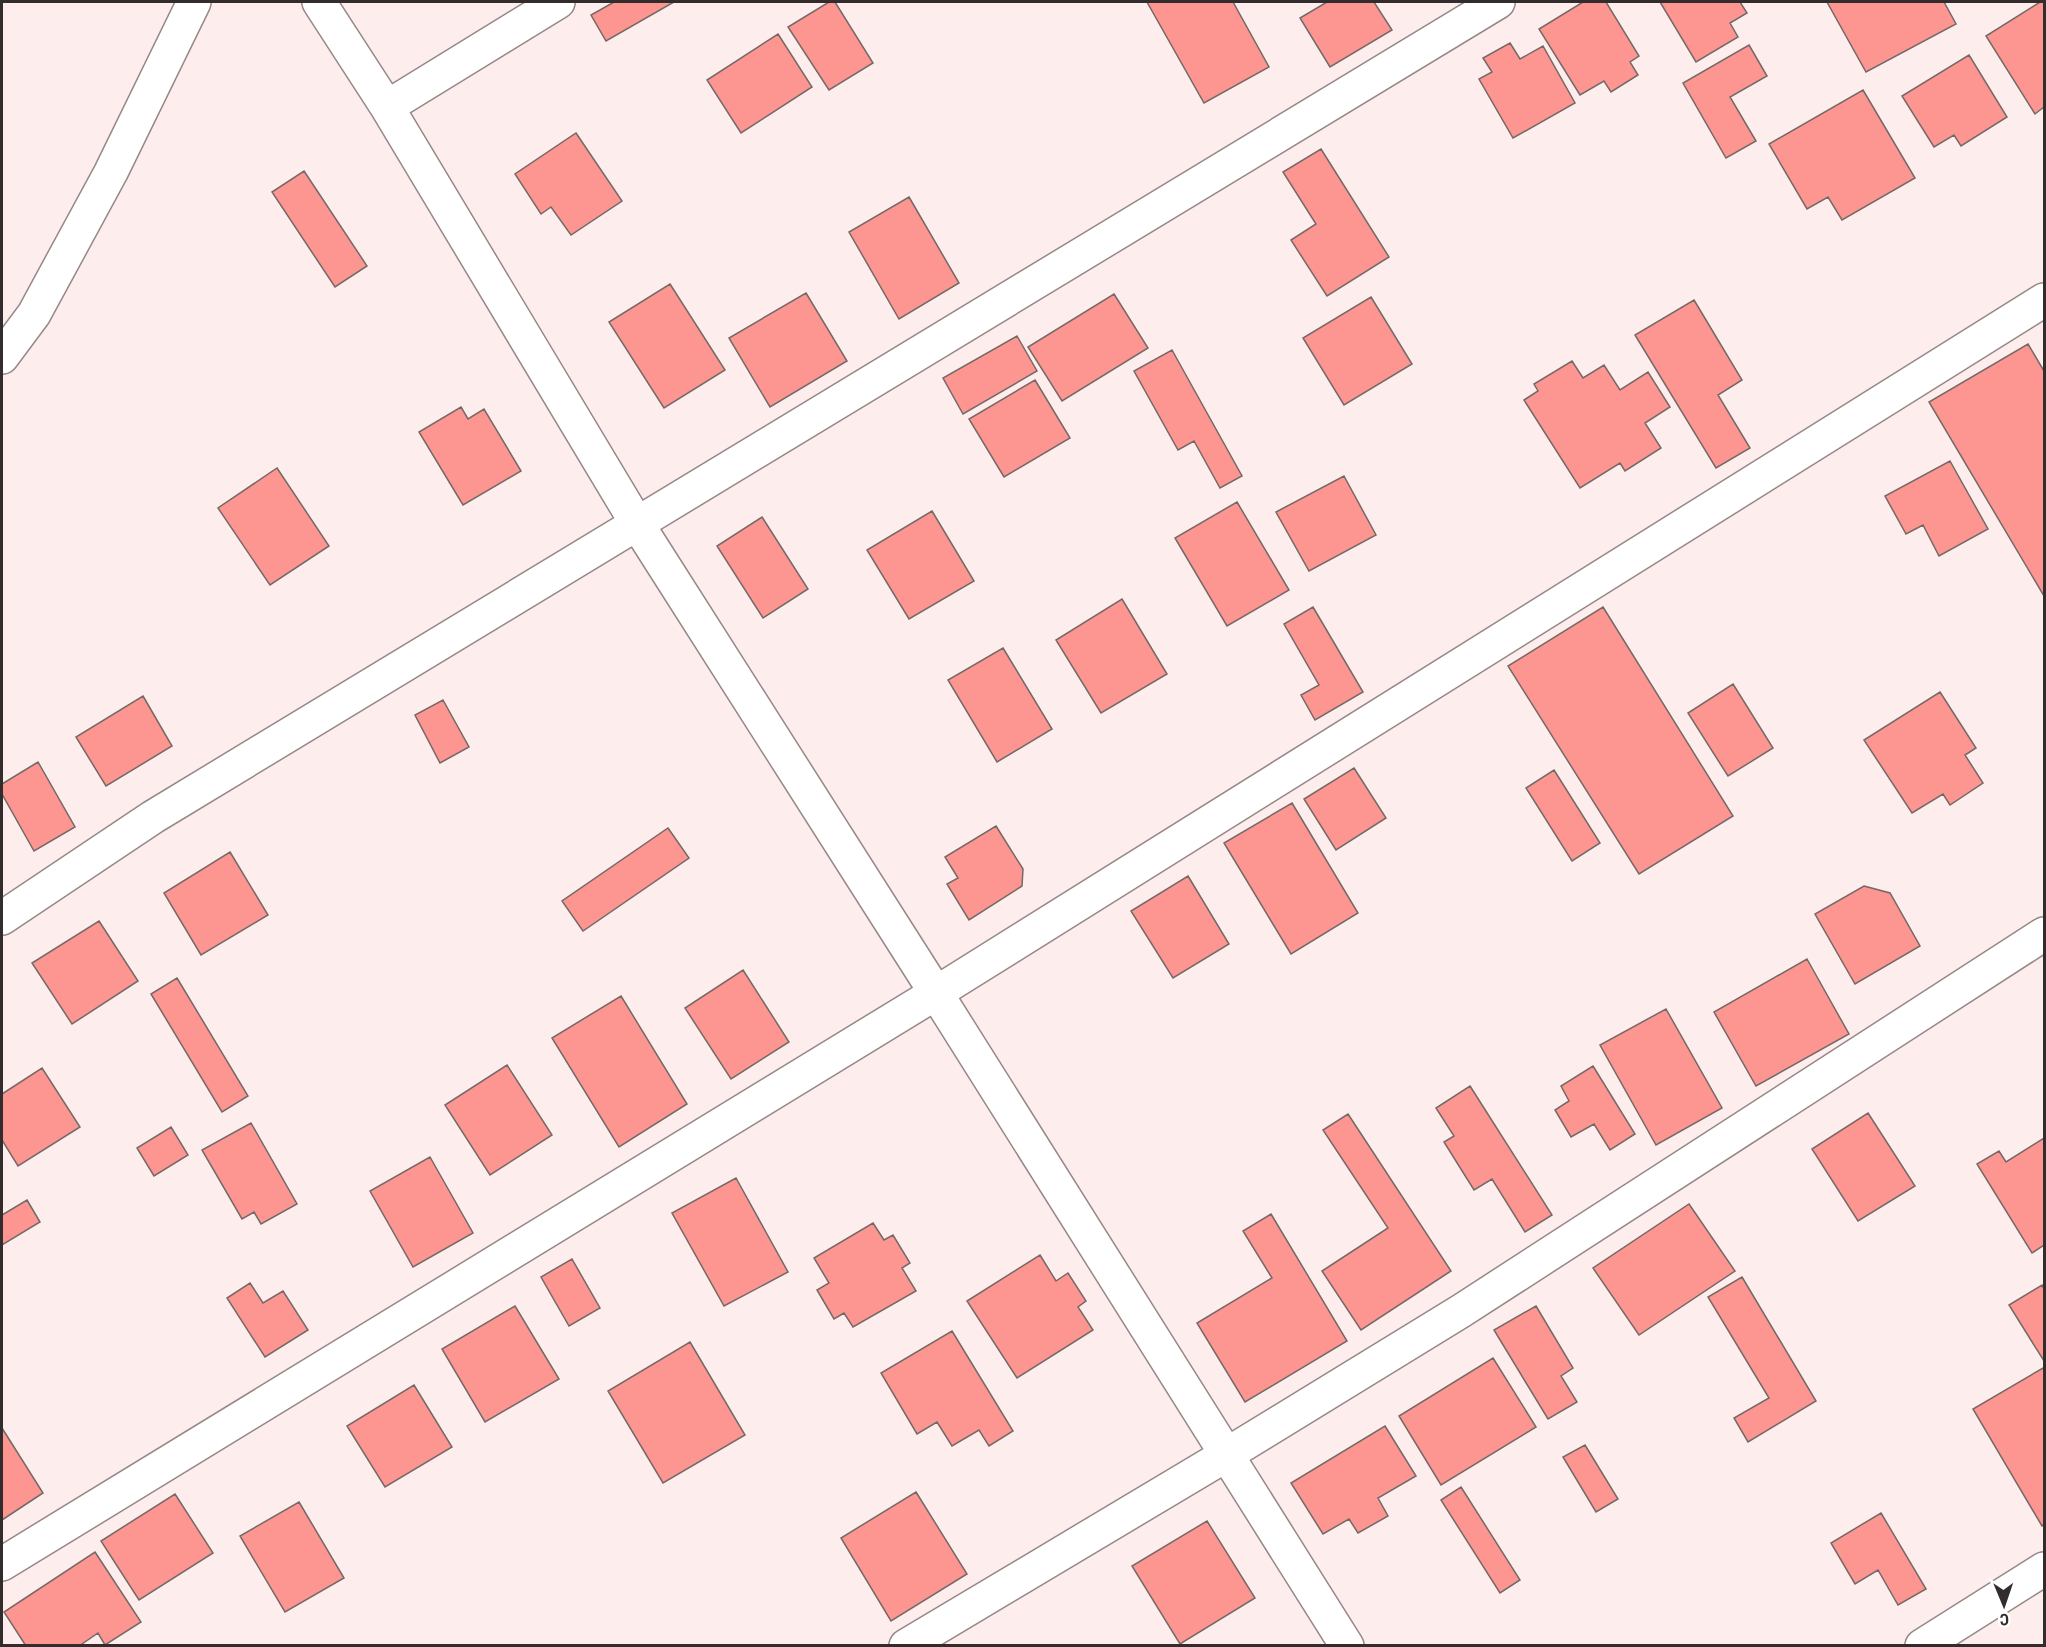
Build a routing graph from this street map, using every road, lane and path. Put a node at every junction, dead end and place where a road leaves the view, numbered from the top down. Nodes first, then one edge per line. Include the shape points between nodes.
1 (194, 2) edge
2 (319, 2) edge
3 (558, 2) edge
4 (1498, 2) edge
5 (387, 107) junction
6 (2044, 300) edge
7 (2, 357) edge
8 (636, 522) junction
9 (2, 918) edge
10 (2044, 934) edge
11 (936, 993) junction
12 (1226, 1455) junction
13 (2, 1564) edge
14 (2044, 1569) edge
15 (906, 1646) edge
16 (1347, 1646) edge
17 (1922, 1646) edge

1 - 7 street via 111,172 34,314
2 - 5 street
3 - 5 street
4 - 8 street
5 - 8 street
6 - 11 street
8 - 9 street via 153,817
8 - 11 street
10 - 12 street via 1461,1311
11 - 12 street
11 - 13 street
12 - 15 street
12 - 16 street
14 - 17 street

